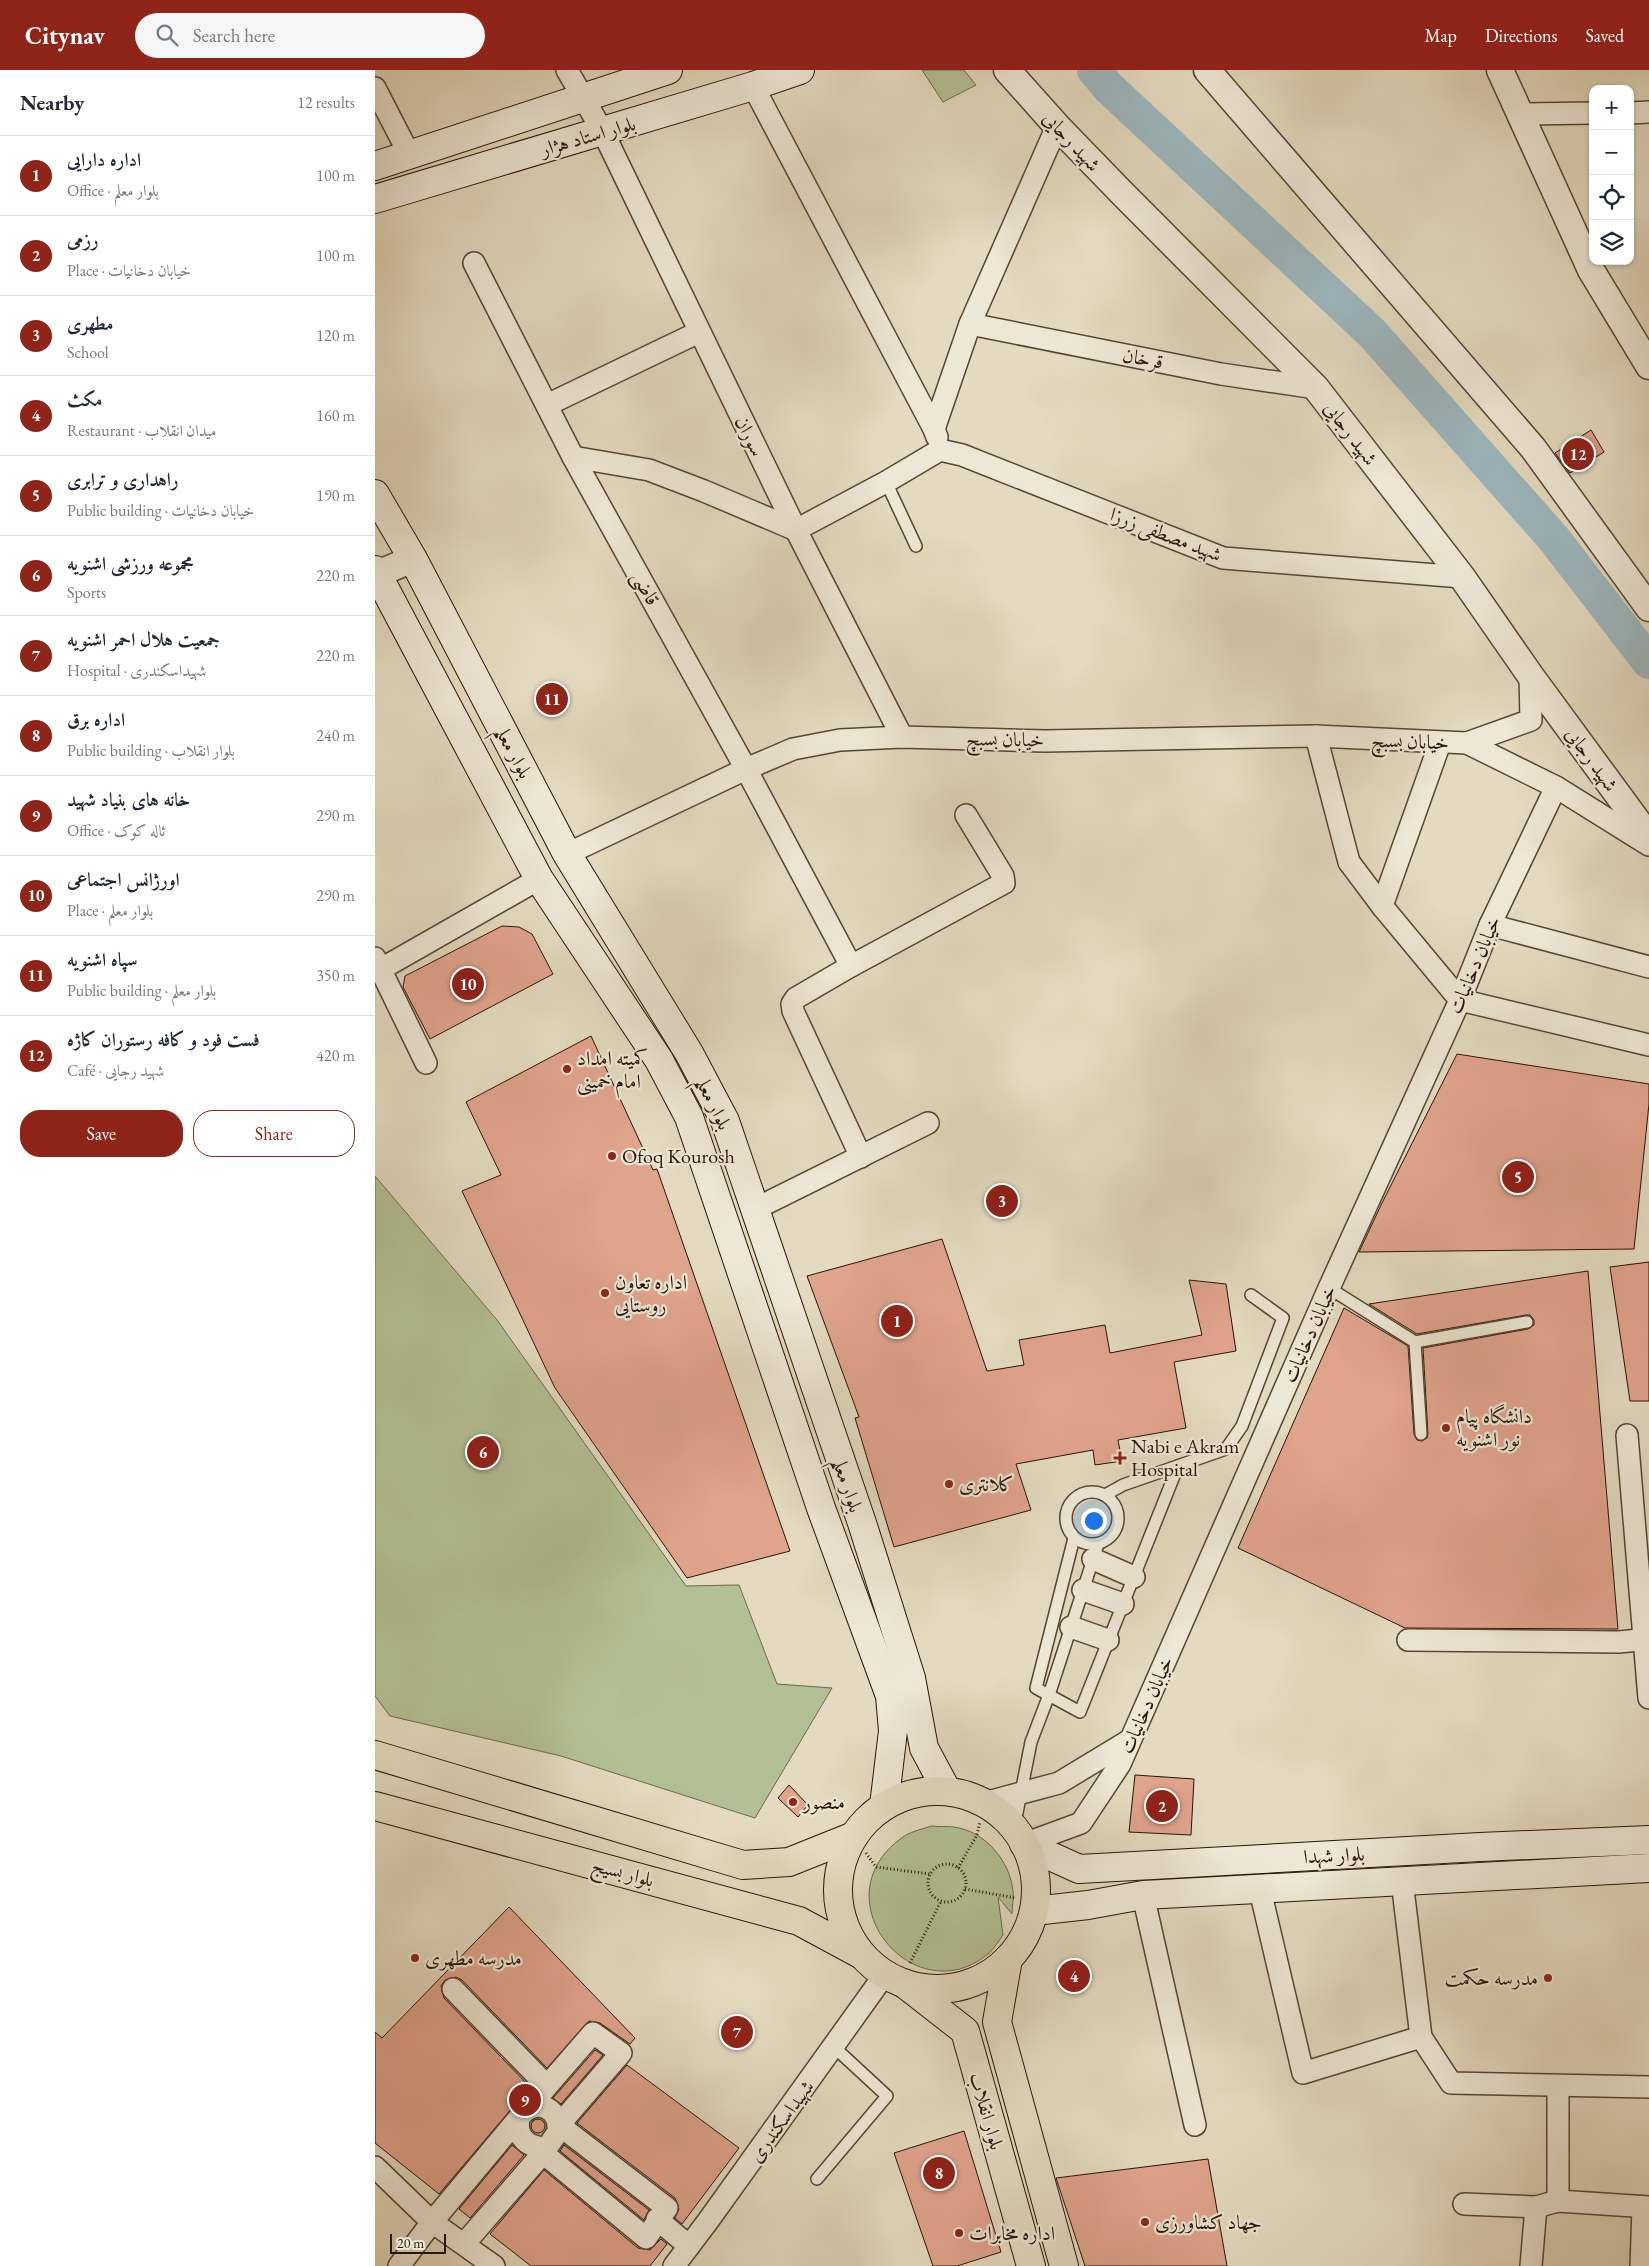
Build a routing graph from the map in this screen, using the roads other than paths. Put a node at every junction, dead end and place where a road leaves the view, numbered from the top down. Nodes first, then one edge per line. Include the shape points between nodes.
1 (567, 70) edge
2 (668, 70) edge
3 (800, 70) edge
4 (1007, 70) edge
5 (1207, 70) edge
6 (1500, 70) edge
7 (753, 86) junction
8 (375, 88) edge
9 (582, 98) junction
10 (1634, 112) edge
11 (1649, 112) edge
12 (1589, 113) edge
13 (1520, 114) junction
14 (1057, 126) junction
15 (603, 132) junction
16 (409, 154) junction
17 (375, 166) edge
18 (375, 199) edge
19 (474, 262) dead end
20 (970, 324) junction
21 (699, 332) junction
22 (1649, 366) edge
23 (1316, 388) junction
24 (547, 405) junction
25 (934, 429) junction
26 (940, 450) junction
27 (573, 457) junction
28 (885, 482) junction
29 (375, 494) edge
30 (796, 530) junction
31 (916, 546) dead end
32 (413, 559) junction
33 (376, 573) edge
34 (1462, 578) junction
35 (1649, 608) edge
36 (1530, 675) junction
37 (1316, 736) junction
38 (902, 737) junction
39 (1440, 743) junction
40 (1467, 743) junction
41 (747, 769) junction
42 (1556, 788) junction
43 (966, 815) dead end
44 (1649, 837) edge
45 (1649, 845) edge
46 (567, 854) junction
47 (539, 879) junction
48 (1383, 906) junction
49 (1491, 925) junction
50 (378, 964) edge
51 (851, 966) junction
52 (1649, 967) edge
53 (1460, 1000) junction
54 (1649, 1045) edge
55 (426, 1063) dead end
56 (928, 1124) dead end
57 (861, 1157) junction
58 (755, 1210) junction
59 (1329, 1288) junction
60 (1251, 1295) dead end
61 (1527, 1322) dead end
62 (1415, 1342) junction
63 (1421, 1434) dead end
64 (1627, 1435) dead end
65 (1178, 1466) junction
66 (1105, 1495) junction
67 (1074, 1538) junction
68 (1095, 1552) junction
69 (1134, 1577) junction
70 (1083, 1590) junction
71 (1123, 1604) junction
72 (1071, 1627) junction
73 (1647, 1639) edge
74 (1108, 1640) junction
75 (1408, 1640) dead end
76 (1049, 1695) junction
77 (1649, 1698) edge
78 (1130, 1740) junction
79 (379, 1752) edge
80 (947, 1791) junction
81 (984, 1803) junction
82 (375, 1806) edge
83 (884, 1806) junction
84 (854, 1836) junction
85 (1019, 1836) junction
86 (1649, 1840) edge
87 (1649, 1868) edge
88 (1402, 1881) junction
89 (1260, 1890) junction
90 (1143, 1895) junction
91 (1035, 1905) junction
92 (864, 1957) junction
93 (1008, 1959) junction
94 (894, 1979) junction
95 (453, 1989) dead end
96 (1421, 2037) junction
97 (834, 2047) junction
98 (547, 2086) junction
99 (1558, 2087) junction
100 (1649, 2087) edge
101 (523, 2113) junction
102 (559, 2125) junction
103 (1195, 2125) dead end
104 (543, 2153) junction
105 (375, 2167) edge
106 (817, 2179) dead end
107 (1558, 2201) junction
108 (1464, 2204) dead end
109 (1536, 2207) junction
110 (1646, 2207) edge
111 (657, 2219) junction
112 (432, 2222) junction
113 (464, 2244) junction
114 (689, 2246) junction
115 (399, 2266) edge
116 (494, 2266) edge
117 (673, 2266) edge
118 (1031, 2266) edge
119 (1064, 2266) edge
120 (1531, 2266) edge
121 (1641, 2266) edge

1 - 9 street, سوران
2 - 9 main road, بلوار استاد هژار
3 - 7 main road, بلوار استاد هژار
4 - 14 street, شهید رجایی
5 - 35 street via 1533,448
6 - 13 street
7 - 15 main road, بلوار استاد هژار
7 - 25 street
8 - 16 street
9 - 15 street, سوران
9 - 16 main road, بلوار استاد هژار
10 - 11 street
12 - 13 street
13 - 22 street via 1591,270
14 - 20 street
14 - 23 street, شهید رجایی
15 - 18 main road, بلوار استاد هژار
15 - 21 street, سوران
16 - 17 main road, بلوار استاد هژار
19 - 24 street, قاضی
20 - 23 street, قرخان via 1221,374
20 - 25 street
21 - 24 street
21 - 30 street, سوران
23 - 34 street, شهید رجایی
24 - 27 street, قاضی
25 - 26 street
26 - 28 street
26 - 34 street, شهید مصطفی زرزا via 962,455 1223,558
27 - 30 street via 649,470
27 - 41 street, قاضی
28 - 30 street
28 - 31 lane
29 - 32 main road, بلوار معلم
30 - 38 street, سوران
32 - 33 street
32 - 46 main road, بلوار معلم
33 - 47 main road, بلوار معلم
34 - 36 street, شهید رجایی
36 - 40 street via 1531,720
36 - 44 street, شهید رجایی
37 - 38 street, خیابان بسبچ via 1045,740
37 - 39 street, خیابان بسبچ
37 - 48 street via 1349,862
38 - 41 street, خیابان بسبچ via 840,740 793,749
39 - 40 street, خیابان بسبچ
39 - 48 street
40 - 42 street
41 - 46 street, خیابان بسبچ
41 - 51 street, قاضی
42 - 45 street
42 - 49 street, خیابان دخانیات
43 - 51 street via 1004,882
46 - 58 main road, بلوار معلم via 689,1053 725,1121
47 - 50 street
47 - 83 main road, بلوار معلم via 659,1060 689,1117 821,1508 890,1696 893,1731
48 - 53 street
49 - 52 street
49 - 53 street, خیابان دخانیات
50 - 55 street
51 - 57 street via 796,998 792,1004
53 - 54 street
53 - 59 street, خیابان دخانیات
56 - 57 street
57 - 58 street
58 - 80 main road, بلوار معلم via 862,1523 911,1678 924,1748
59 - 62 lane
59 - 78 street, خیابان دخانیات
60 - 65 lane via 1283,1318 1242,1426 1226,1449
61 - 62 lane
62 - 63 lane
64 - 73 street
65 - 66 lane via 1123,1485
65 - 69 lane
66 - 67 lane via 1088,1492 1073,1500 1065,1515
66 - 68 lane via 1117,1509 1117,1527
67 - 68 lane
67 - 76 lane via 1036,1688
68 - 69 street
68 - 70 lane
69 - 71 lane
70 - 71 street
70 - 72 lane
71 - 74 lane
72 - 74 street
72 - 76 lane
73 - 75 street via 1619,1642
73 - 77 street
74 - 76 lane via 1080,1712
76 - 85 lane via 1031,1742
78 - 81 street via 1059,1783
78 - 85 street, خیابان دخانیات via 1119,1764 1081,1823
79 - 84 main road, بلوار بسیج via 743,1865 789,1862
80 - 81 main road
80 - 83 main road via 914,1793
81 - 85 main road via 1000,1814
82 - 92 main road, بلوار بسیج via 799,1920
83 - 84 main road via 867,1819
84 - 92 main road via 841,1866 838,1898 847,1930
85 - 86 main road, بلوار شهدا via 1079,1869
85 - 91 main road via 1032,1862
87 - 88 main road, بلوار شهدا
88 - 89 main road, بلوار شهدا
88 - 96 street
89 - 90 main road, بلوار شهدا
89 - 96 street via 1303,2074
90 - 91 main road, بلوار شهدا via 1088,1905
90 - 103 street
91 - 93 main road via 1025,1937
92 - 94 main road, بلوار انقلاب
93 - 94 main road via 986,1976 959,1986 931,1989
93 - 119 main road, بلوار انقلاب via 997,2022
94 - 97 street, شهیداسکندری
94 - 118 main road, بلوار انقلاب via 965,2030
95 - 98 street
96 - 99 street via 1451,2083
97 - 106 lane via 887,2096
97 - 114 street, شهیداسکندری
98 - 101 street
98 - 102 street via 593,2033 621,2053
99 - 100 street
99 - 107 street
101 - 102 street via 541,2106 548,2108
101 - 104 street via 518,2125 521,2138
101 - 112 street
102 - 104 street via 555,2138
102 - 111 street via 667,2208
104 - 111 street via 646,2238
104 - 113 street
105 - 112 street
107 - 109 street
107 - 110 street
108 - 109 street
109 - 120 street
110 - 121 street
111 - 114 street
112 - 113 street
112 - 115 street
113 - 116 street
114 - 117 street, شهیداسکندری

